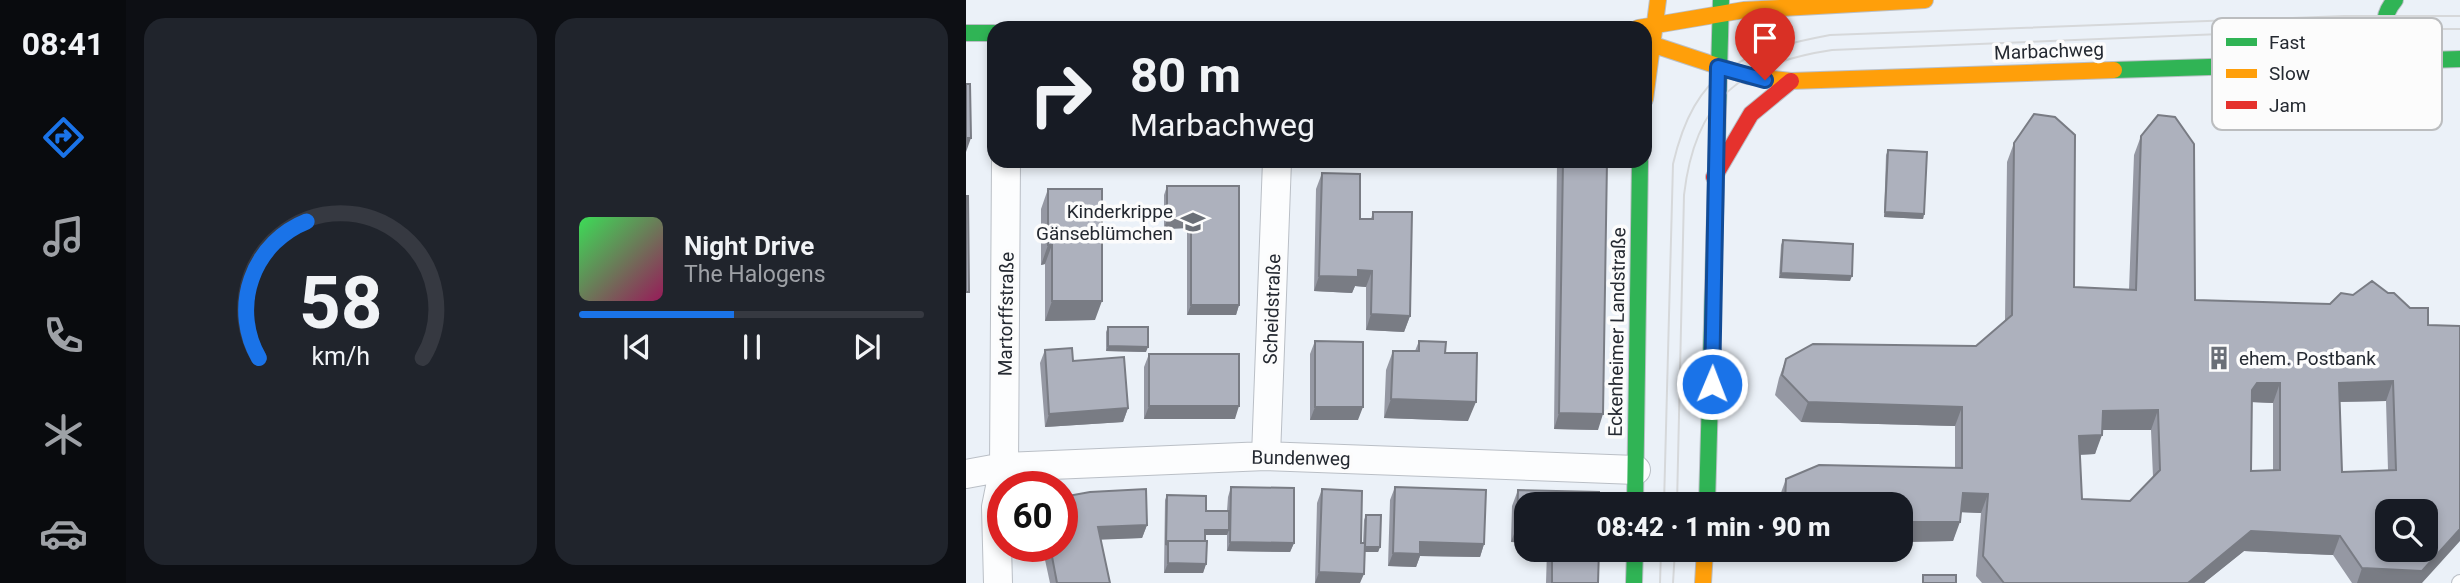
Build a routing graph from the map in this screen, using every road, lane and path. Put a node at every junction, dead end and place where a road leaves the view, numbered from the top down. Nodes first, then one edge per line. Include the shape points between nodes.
1 (1658, 0) edge
2 (1925, 0) edge
3 (2395, 0) edge
4 (1721, 7) edge
5 (2384, 18) edge
6 (1648, 21) edge
7 (1652, 24) edge
8 (966, 33) edge
9 (987, 33) edge
10 (1652, 45) edge
11 (1677, 54) junction
12 (2442, 59) edge
13 (2460, 59) edge
14 (2212, 66) edge
15 (1718, 67) junction
16 (1652, 76) edge
17 (1791, 81) junction
18 (1006, 168) edge
19 (1277, 168) edge
20 (1640, 168) edge
21 (1714, 177) junction
22 (1266, 456) junction
23 (1004, 467) junction
24 (1636, 470) junction
25 (966, 474) edge
26 (1635, 492) edge
27 (1707, 492) edge
28 (1635, 562) edge
29 (1704, 562) edge
30 (998, 583) edge
31 (1634, 583) edge
32 (1703, 583) edge

1 - 6 main road
2 - 4 main road
3 - 5 main road
4 - 7 main road
4 - 11 main road
4 - 15 main road
8 - 9 main road
10 - 11 main road, Marbachweg
11 - 15 main road, Marbachweg
11 - 16 main road
12 - 13 main road, Marbachweg
14 - 17 main road, Marbachweg
15 - 17 main road, Marbachweg via 1765,80
15 - 21 main road
17 - 21 main road via 1751,114
18 - 23 street, Martorffstraße
19 - 22 street, Scheidstraße
20 - 24 main road, Eckenheimer Landstraße
21 - 27 main road
22 - 23 street, Bundenweg
22 - 24 street, Bundenweg
23 - 25 street, Bundenweg
23 - 30 street, Martorffstraße via 996,507
24 - 26 main road, Eckenheimer Landstraße
28 - 31 main road
29 - 32 main road

